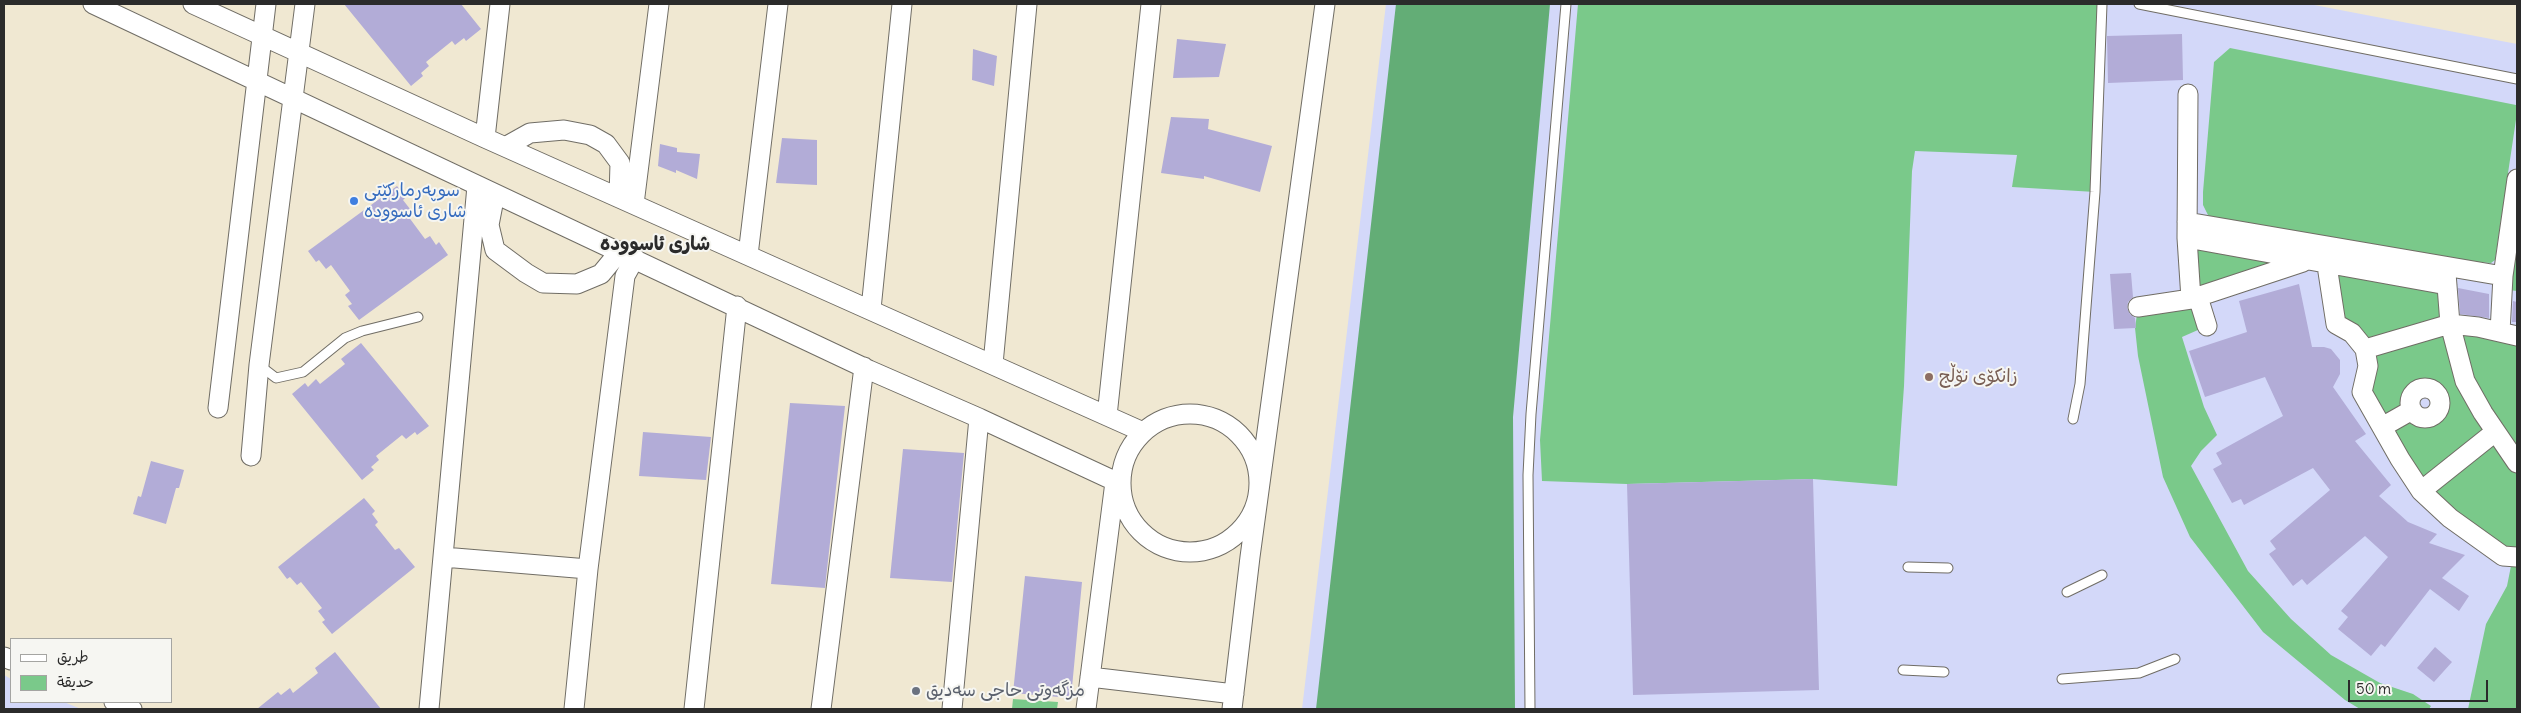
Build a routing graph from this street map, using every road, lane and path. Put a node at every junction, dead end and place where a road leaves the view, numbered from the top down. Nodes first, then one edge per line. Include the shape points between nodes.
1 (93, 4) edge
2 (193, 4) edge
3 (266, 4) edge
4 (305, 4) edge
5 (500, 4) edge
6 (659, 4) edge
7 (778, 4) edge
8 (902, 4) edge
9 (1028, 4) edge
10 (1151, 4) edge
11 (1325, 4) edge
12 (1566, 4) edge
13 (2102, 4) edge
14 (2139, 4) edge
15 (262, 35) junction
16 (299, 53) junction
17 (2517, 79) edge
18 (256, 81) junction
19 (2188, 94) dead end
20 (292, 98) junction
21 (486, 138) junction
22 (505, 147) junction
23 (2517, 179) edge
24 (477, 186) junction
25 (495, 194) junction
26 (627, 200) junction
27 (2187, 230) junction
28 (2324, 246) junction
29 (628, 254) junction
30 (748, 254) junction
31 (2306, 261) junction
32 (2326, 264) junction
33 (2446, 276) junction
34 (2503, 276) junction
35 (2195, 298) junction
36 (737, 306) junction
37 (2138, 307) dead end
38 (871, 310) junction
39 (418, 317) dead end
40 (2450, 324) junction
41 (2207, 326) dead end
42 (2509, 334) edge
43 (2365, 349) junction
44 (993, 364) junction
45 (259, 365) junction
46 (864, 367) junction
47 (2465, 381) junction
48 (218, 408) dead end
49 (1106, 416) junction
50 (980, 418) junction
51 (2073, 419) dead end
52 (2382, 427) junction
53 (1143, 432) junction
54 (2495, 432) junction
55 (251, 456) dead end
56 (2517, 463) edge
57 (1118, 483) junction
58 (2421, 491) junction
59 (1258, 500) junction
60 (443, 557) junction
61 (2517, 557) edge
62 (1908, 568) dead end
63 (1948, 568) dead end
64 (588, 569) junction
65 (2102, 575) dead end
66 (2067, 592) dead end
67 (2176, 659) dead end
68 (1903, 670) dead end
69 (1944, 672) dead end
70 (1090, 677) junction
71 (2062, 679) dead end
72 (1233, 702) edge
73 (117, 703) edge
74 (132, 709) edge
75 (429, 709) edge
76 (574, 709) edge
77 (694, 709) edge
78 (821, 709) edge
79 (952, 709) edge
80 (1086, 709) edge
81 (1530, 709) edge

1 - 18 street
2 - 15 street
3 - 15 street
4 - 16 street
5 - 21 street
6 - 26 street
7 - 30 street
8 - 38 street
9 - 44 street
10 - 49 street
11 - 59 street
12 - 81 lane via 1531,414 1528,475
13 - 51 lane via 2095,192 2080,384
14 - 17 lane
15 - 16 street
15 - 18 street
16 - 20 street
16 - 21 street
18 - 20 street
18 - 48 street
19 - 27 street
20 - 24 street
20 - 45 street
21 - 22 street
22 - 26 street
22 - 26 street via 530,133 564,130 590,135 606,144 620,163
23 - 34 street
24 - 25 street
24 - 60 street
25 - 29 street
25 - 29 street via 489,225 495,250 544,283 577,284 601,274
26 - 30 street
27 - 28 street
27 - 31 street
27 - 35 street
28 - 32 street
28 - 33 street
29 - 36 street
29 - 64 street
30 - 38 street
31 - 32 street
31 - 35 street
32 - 33 street
32 - 43 street via 2336,324 2352,333
33 - 34 street
33 - 40 street
34 - 42 street
35 - 37 street
35 - 41 street
36 - 46 street
36 - 77 street
38 - 44 street
39 - 45 lane via 346,338 303,372 276,378
40 - 42 street
40 - 43 street
40 - 47 street
43 - 52 street via 2368,366 2362,392
44 - 49 street
45 - 55 street
46 - 50 street
46 - 78 street
47 - 52 street via 2439,397 2429,388 2418,390 2411,398 2412,410
47 - 54 street
49 - 53 street
50 - 57 street
50 - 79 street
52 - 58 street
53 - 57 street via 1131,447
53 - 59 street via 1162,420 1183,414 1206,415 1226,423 1243,438 1255,456 1260,478
54 - 56 street
54 - 58 street
57 - 59 street via 1135,525 1151,541 1172,550 1194,552 1215,548 1235,537 1249,520
57 - 70 street
58 - 61 street via 2467,531 2503,556
59 - 72 street
60 - 64 street
60 - 75 street
62 - 63 lane
64 - 76 street
65 - 66 lane
67 - 71 lane via 2139,673
68 - 69 lane
70 - 72 street
70 - 80 street
73 - 74 street

